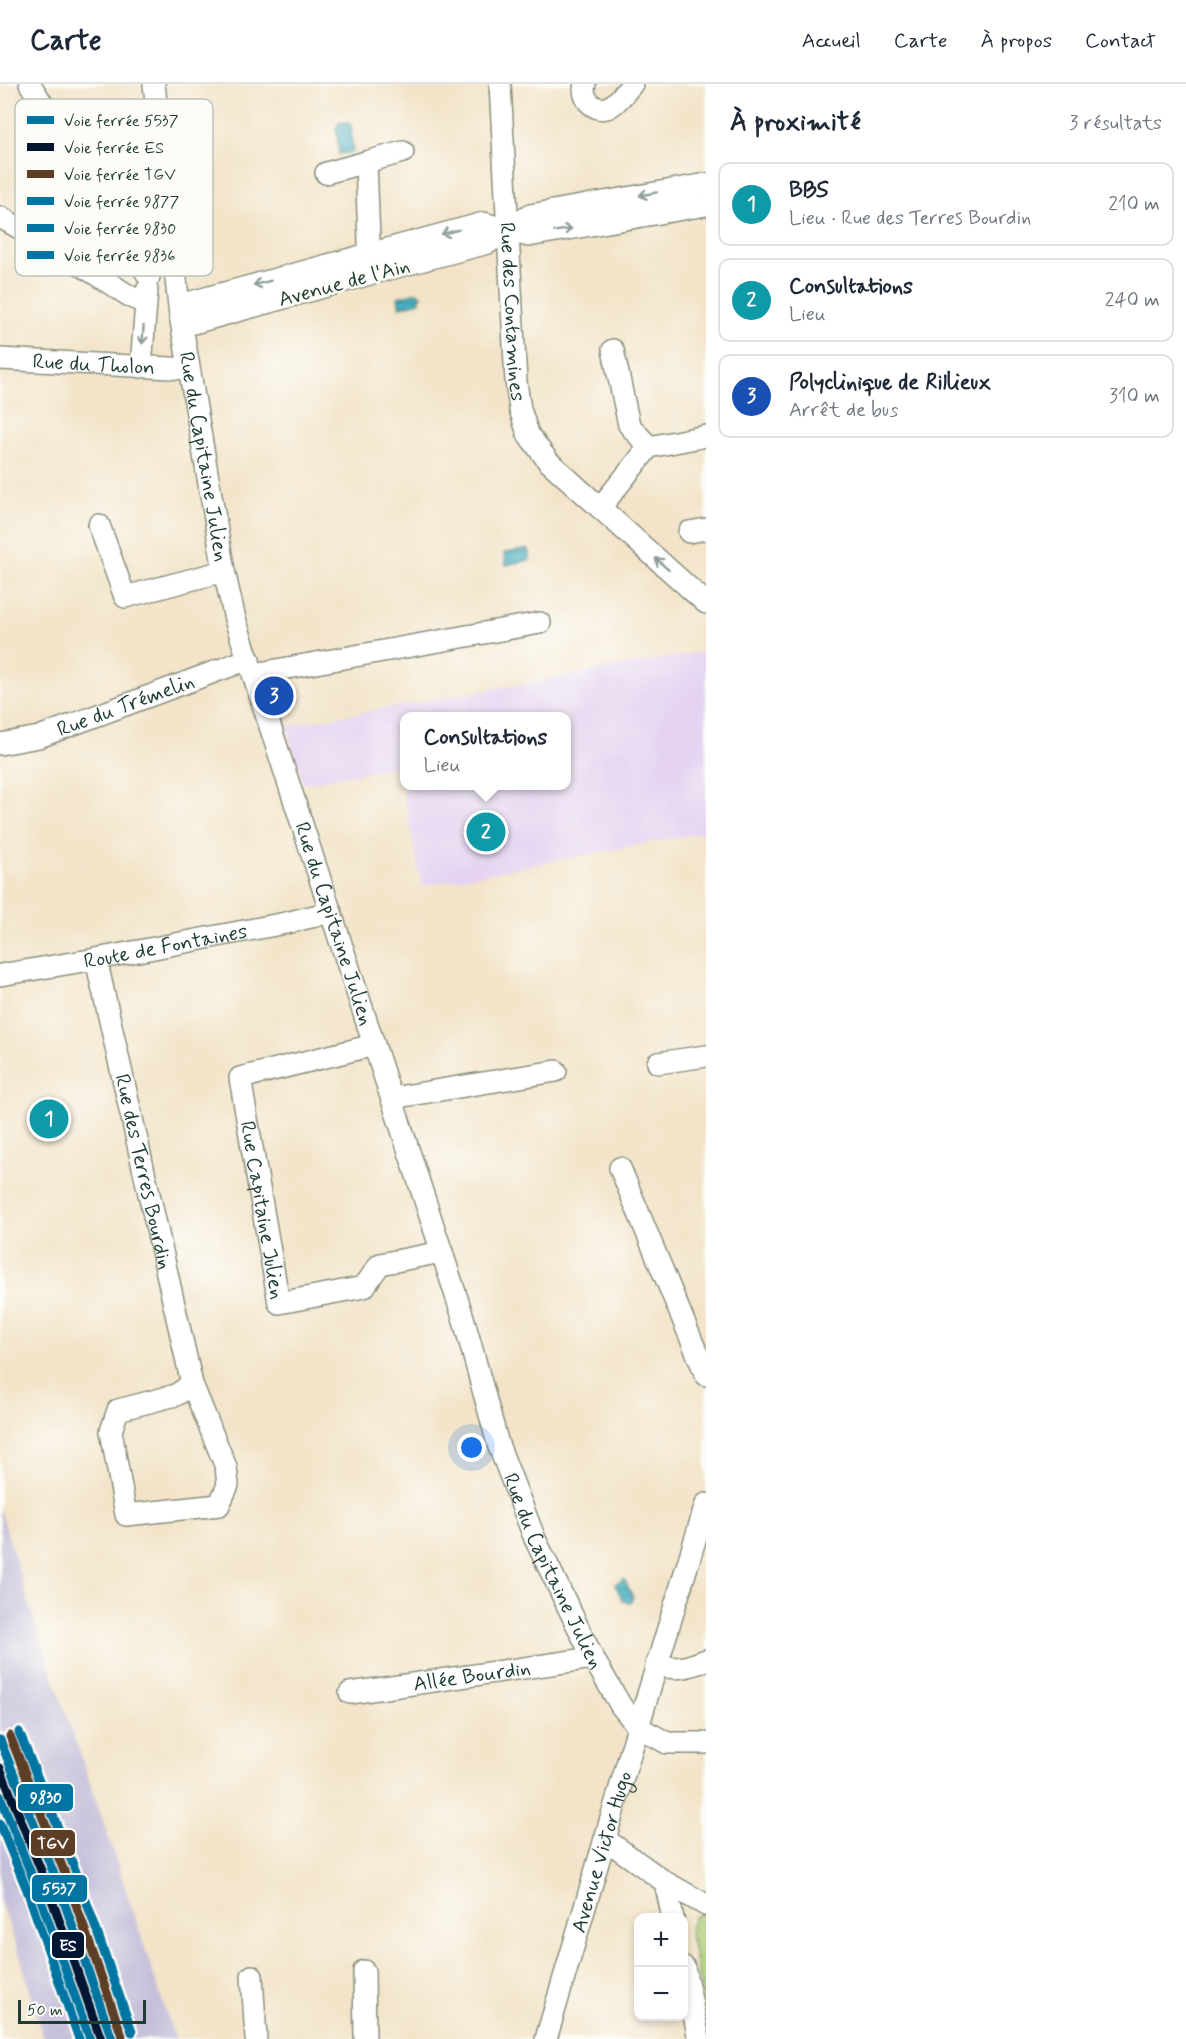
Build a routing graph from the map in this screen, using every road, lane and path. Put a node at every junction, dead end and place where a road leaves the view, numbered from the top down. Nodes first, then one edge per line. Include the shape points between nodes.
1 (30, 84) edge
2 (154, 84) edge
3 (500, 84) edge
4 (585, 84) edge
5 (632, 84) edge
6 (39, 99) edge
7 (156, 99) edge
8 (403, 152) dead end
9 (366, 162) junction
10 (326, 172) dead end
11 (706, 183) edge
12 (706, 205) edge
13 (0, 217) edge
14 (15, 226) edge
15 (507, 229) junction
16 (370, 264) junction
17 (98, 276) edge
18 (149, 276) edge
19 (175, 276) edge
20 (145, 303) junction
21 (180, 315) junction
22 (614, 350) dead end
23 (0, 358) edge
24 (141, 367) junction
25 (189, 369) junction
26 (706, 436) edge
27 (649, 447) junction
28 (600, 508) junction
29 (99, 525) dead end
30 (224, 572) junction
31 (706, 603) edge
32 (540, 622) dead end
33 (252, 666) junction
34 (0, 744) edge
35 (331, 912) junction
36 (96, 959) junction
37 (0, 975) edge
38 (374, 1046) junction
39 (706, 1056) edge
40 (658, 1063) dead end
41 (556, 1071) dead end
42 (392, 1098) junction
43 (620, 1168) dead end
44 (442, 1252) junction
45 (706, 1375) edge
46 (192, 1384) junction
47 (706, 1504) edge
48 (593, 1658) junction
49 (706, 1660) edge
50 (656, 1665) junction
51 (350, 1693) dead end
52 (638, 1726) junction
53 (706, 1743) edge
54 (605, 1839) junction
55 (665, 1882) junction
56 (706, 1905) edge
57 (672, 1913) edge
58 (364, 1971) dead end
59 (252, 1976) dead end
60 (688, 1986) edge
61 (256, 2039) edge
62 (365, 2039) edge
63 (546, 2039) edge
64 (699, 2039) edge

1 - 6 street
2 - 7 street, Rue du Capitaine Julien
3 - 15 street, Rue des Contamines
4 - 5 street via 584,96 589,104 603,108 611,106
8 - 9 street
9 - 10 street
9 - 16 street
11 -> 15 street, Avenue de l'Ain via 530,215
15 -> 12 street via 528,236
13 - 14 street
15 - 16 street, Avenue de l'Ain via 488,243
15 - 28 street, Rue des Contamines via 520,409 528,434 548,461
16 - 21 street, Avenue de l'Ain via 194,323
17 - 20 street
18 - 20 street
19 - 21 street, Rue du Capitaine Julien
20 -> 24 street
21 - 25 street, Rue du Capitaine Julien
22 - 27 street via 629,425
23 - 24 street, Rue du Tholon
24 - 25 street, Rue du Tholon
25 - 30 street, Rue du Capitaine Julien
26 - 27 street
27 - 28 street
31 -> 28 street, Rue des Contamines
29 - 30 street via 125,597
30 - 33 street, Rue du Capitaine Julien
32 - 33 street, Rue du Trémelin
33 - 34 street, Rue du Trémelin via 39,737
33 - 35 street, Rue du Capitaine Julien
35 - 36 street, Route de Fontaines
35 - 38 street, Rue du Capitaine Julien
36 - 37 street, Route de Fontaines
36 - 46 street, Rue des Terres Bourdin
38 - 42 street, Rue du Capitaine Julien
38 - 44 street, Rue Capitaine Julien via 240,1078 279,1303 364,1287 380,1264
39 - 40 street
41 - 42 street
42 - 44 street, Rue du Capitaine Julien
43 - 45 street
44 - 48 street, Rue du Capitaine Julien via 498,1444 535,1539
46 - 46 street, Rue des Terres Bourdin via 226,1467 228,1485 219,1505 126,1515 111,1431 118,1410 176,1395
47 - 50 street, Avenue Victor Hugo
48 - 51 street, Allée Bourdin
48 - 52 street, Rue du Capitaine Julien via 621,1706
49 - 50 street via 683,1669
50 - 52 street, Avenue Victor Hugo
52 - 53 street via 667,1743
52 - 54 street, Avenue Victor Hugo
54 - 55 street
54 - 63 street, Avenue Victor Hugo
55 - 56 street
55 - 57 street
58 - 62 street
59 - 61 street
60 - 64 street

